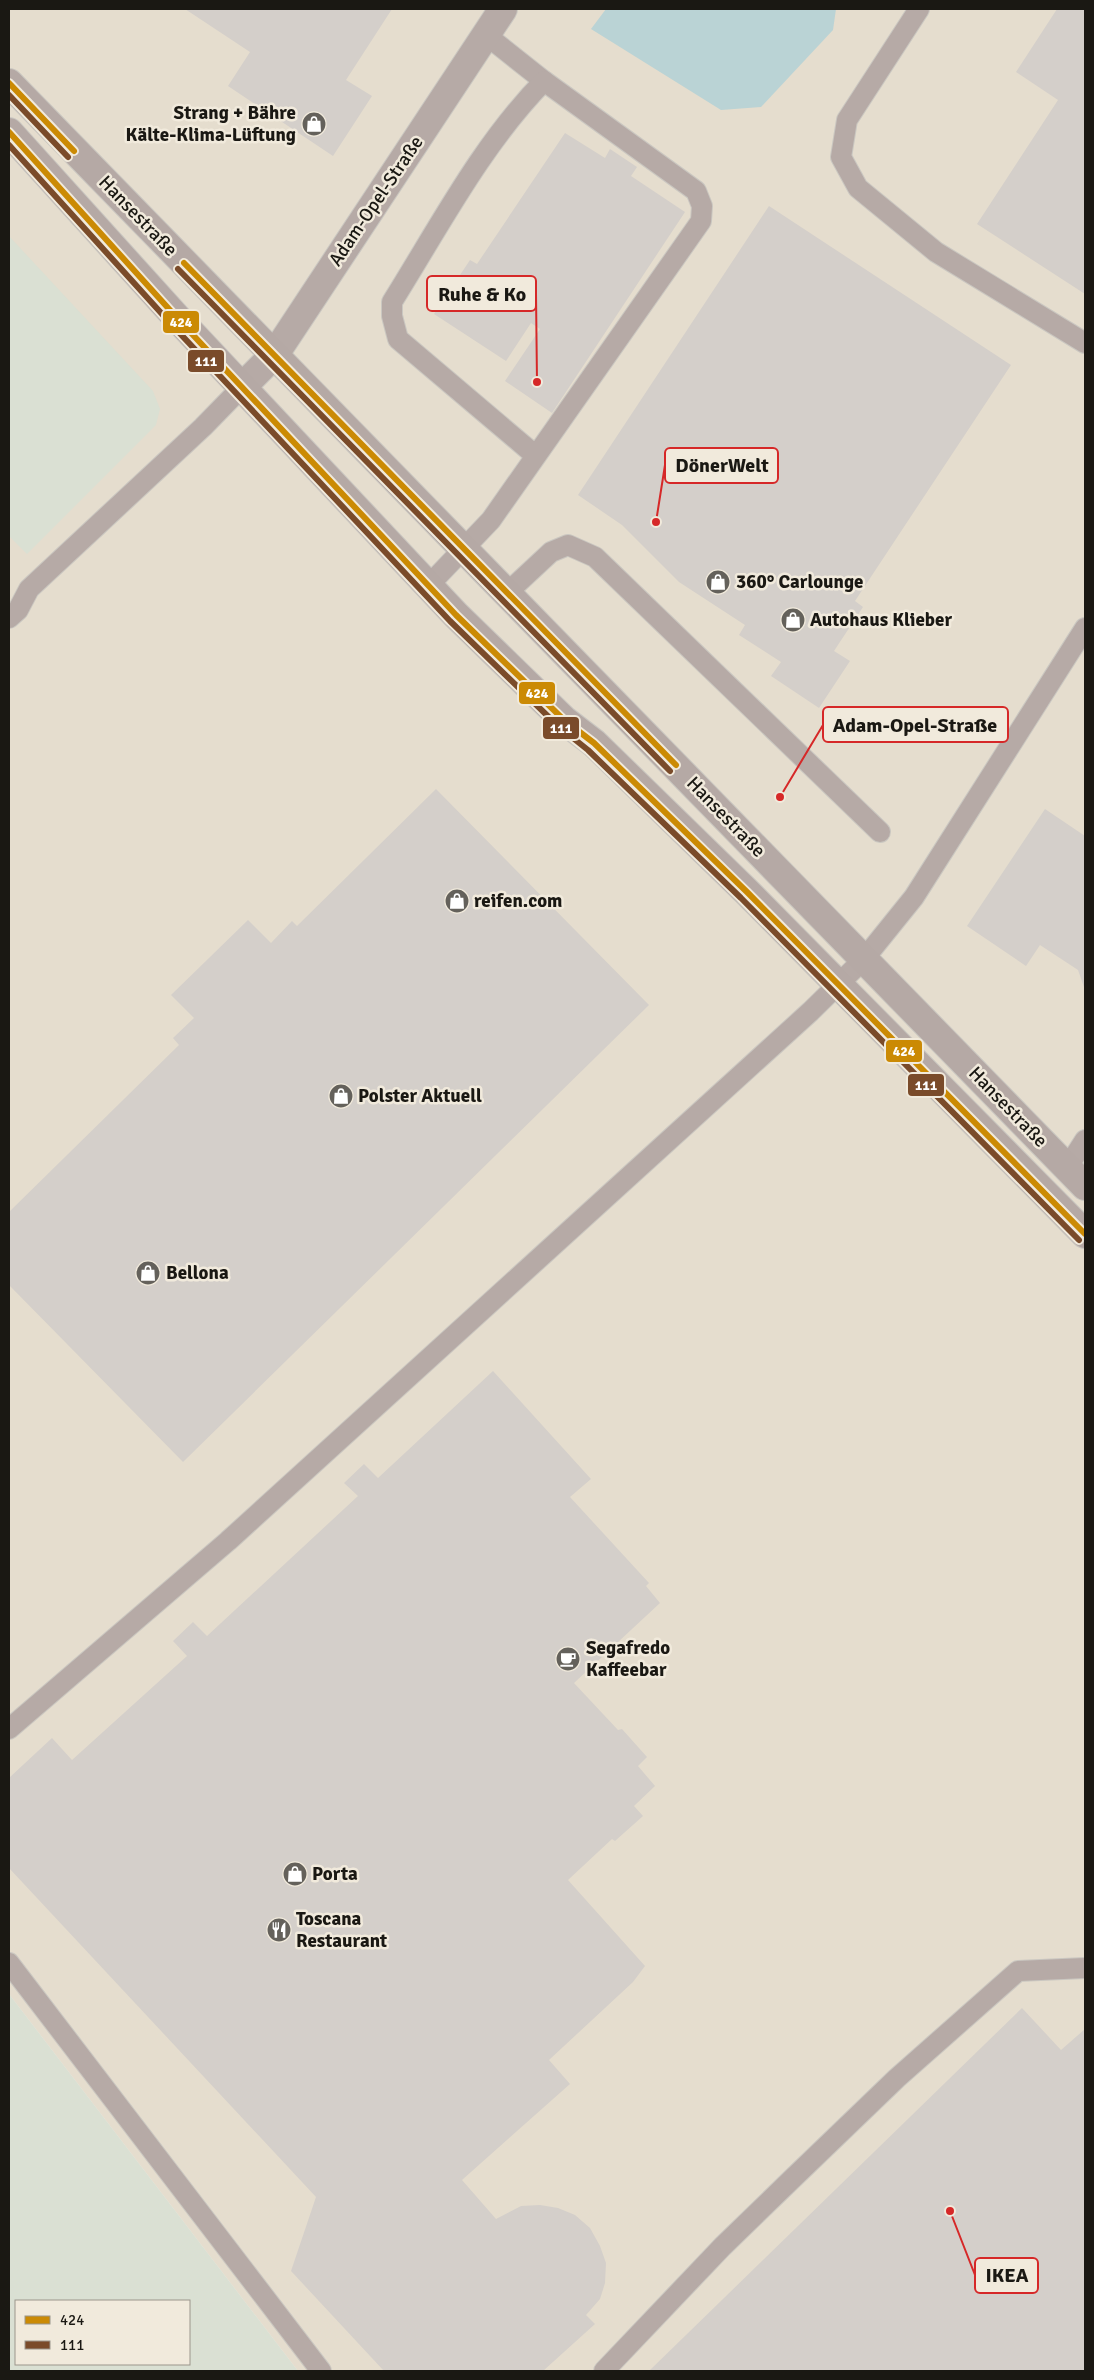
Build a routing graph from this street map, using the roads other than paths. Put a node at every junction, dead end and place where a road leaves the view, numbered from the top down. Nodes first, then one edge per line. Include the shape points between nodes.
1 (503, 9) edge
2 (919, 9) edge
3 (486, 35) junction
4 (544, 81) junction
5 (9, 84) edge
6 (9, 132) edge
7 (1085, 343) edge
8 (275, 354) junction
9 (242, 387) junction
10 (536, 456) junction
11 (465, 550) junction
12 (429, 585) junction
13 (507, 593) junction
14 (9, 618) edge
15 (1085, 628) edge
16 (880, 832) dead end
17 (864, 959) junction
18 (838, 985) junction
19 (1085, 1140) edge
20 (1076, 1177) edge
21 (1085, 1234) edge
22 (9, 1729) edge
23 (9, 1963) edge
24 (1085, 1968) edge
25 (321, 2371) edge
26 (604, 2371) edge

1 - 3 street, Adam-Opel-Straße
2 - 7 lane via 847,120 841,157 858,188 936,252
3 - 4 lane
3 - 8 street, Adam-Opel-Straße
4 - 10 lane via 494,138 392,302 398,339
4 - 10 lane via 696,191 702,206 701,221
5 - 8 main road, Hansestraße
6 - 9 main road, Hansestraße
8 - 9 street, Adam-Opel-Straße
8 - 11 main road, Hansestraße
9 - 12 main road, Hansestraße
9 - 14 lane via 29,589 18,610
10 - 11 lane via 491,520
11 - 12 lane
11 - 13 main road, Hansestraße
12 - 18 main road, Hansestraße via 564,720 594,743 740,885
13 - 16 lane via 551,552 568,545 595,557
13 - 17 main road, Hansestraße
15 - 17 lane via 914,897
17 - 18 lane
17 - 20 main road, Hansestraße
18 - 21 main road, Hansestraße
18 - 22 lane via 228,1541
19 - 20 lane
23 - 25 lane
24 - 26 lane via 1018,1971 897,2078 790,2181

